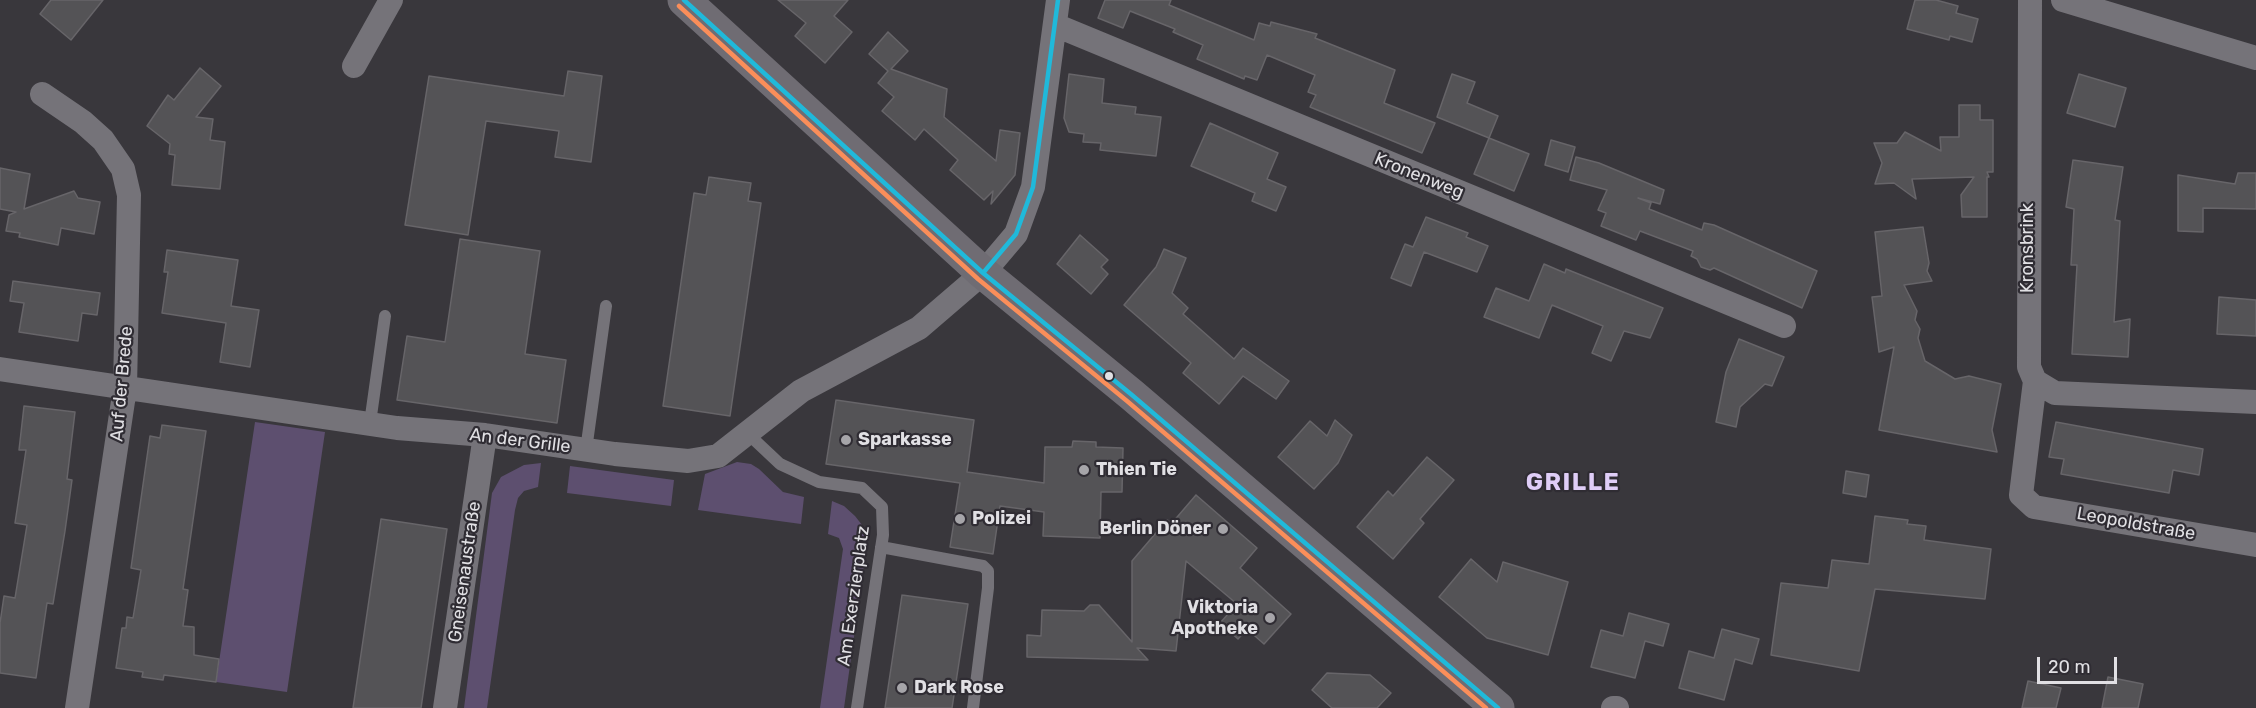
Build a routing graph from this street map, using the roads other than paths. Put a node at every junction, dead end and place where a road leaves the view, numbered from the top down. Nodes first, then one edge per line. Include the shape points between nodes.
1 (391, 0) edge
2 (684, 0) edge
3 (1058, 0) edge
4 (2030, 0) edge
5 (2063, 0) edge
6 (1055, 25) junction
7 (2256, 58) edge
8 (354, 66) dead end
9 (42, 94) dead end
10 (983, 273) junction
11 (606, 306) dead end
12 (385, 316) dead end
13 (1784, 326) dead end
14 (0, 369) edge
15 (2035, 381) junction
16 (125, 388) junction
17 (2256, 402) edge
18 (370, 423) junction
19 (746, 432) junction
20 (485, 435) junction
21 (586, 450) junction
22 (2021, 495) joint
23 (2256, 545) edge
24 (881, 547) junction
25 (1489, 700) edge
26 (77, 708) edge
27 (445, 708) edge
28 (857, 708) edge
29 (973, 708) edge

1 - 8 street
2 - 10 main road
3 - 6 street, An der Grille
4 - 15 street, Kronsbrink via 2029,367
5 - 7 street
6 - 10 street, An der Grille via 1033,187 1016,234
6 - 13 street, Kronenweg
9 - 16 street, Auf der Brede via 84,122 103,140 123,169 129,195
10 - 19 street, An der Grille via 919,328 801,391
10 - 25 main road
11 - 21 lane
12 - 18 lane
14 - 16 street, An der Grille
15 - 17 street via 2055,393
15 - 22 street, Kronsbrink
16 - 18 street, An der Grille
16 - 26 street, Auf der Brede
18 - 20 street, An der Grille
19 - 21 street, An der Grille via 718,456 688,461
19 - 24 lane, Am Exerzierplatz via 780,464 819,482 862,488 882,507
20 - 21 street, An der Grille
20 - 27 street, Gneisenaustraße
22 - 23 street, Leopoldstraße via 2034,507
24 - 28 lane, Am Exerzierplatz
24 - 29 lane via 983,566 988,571

